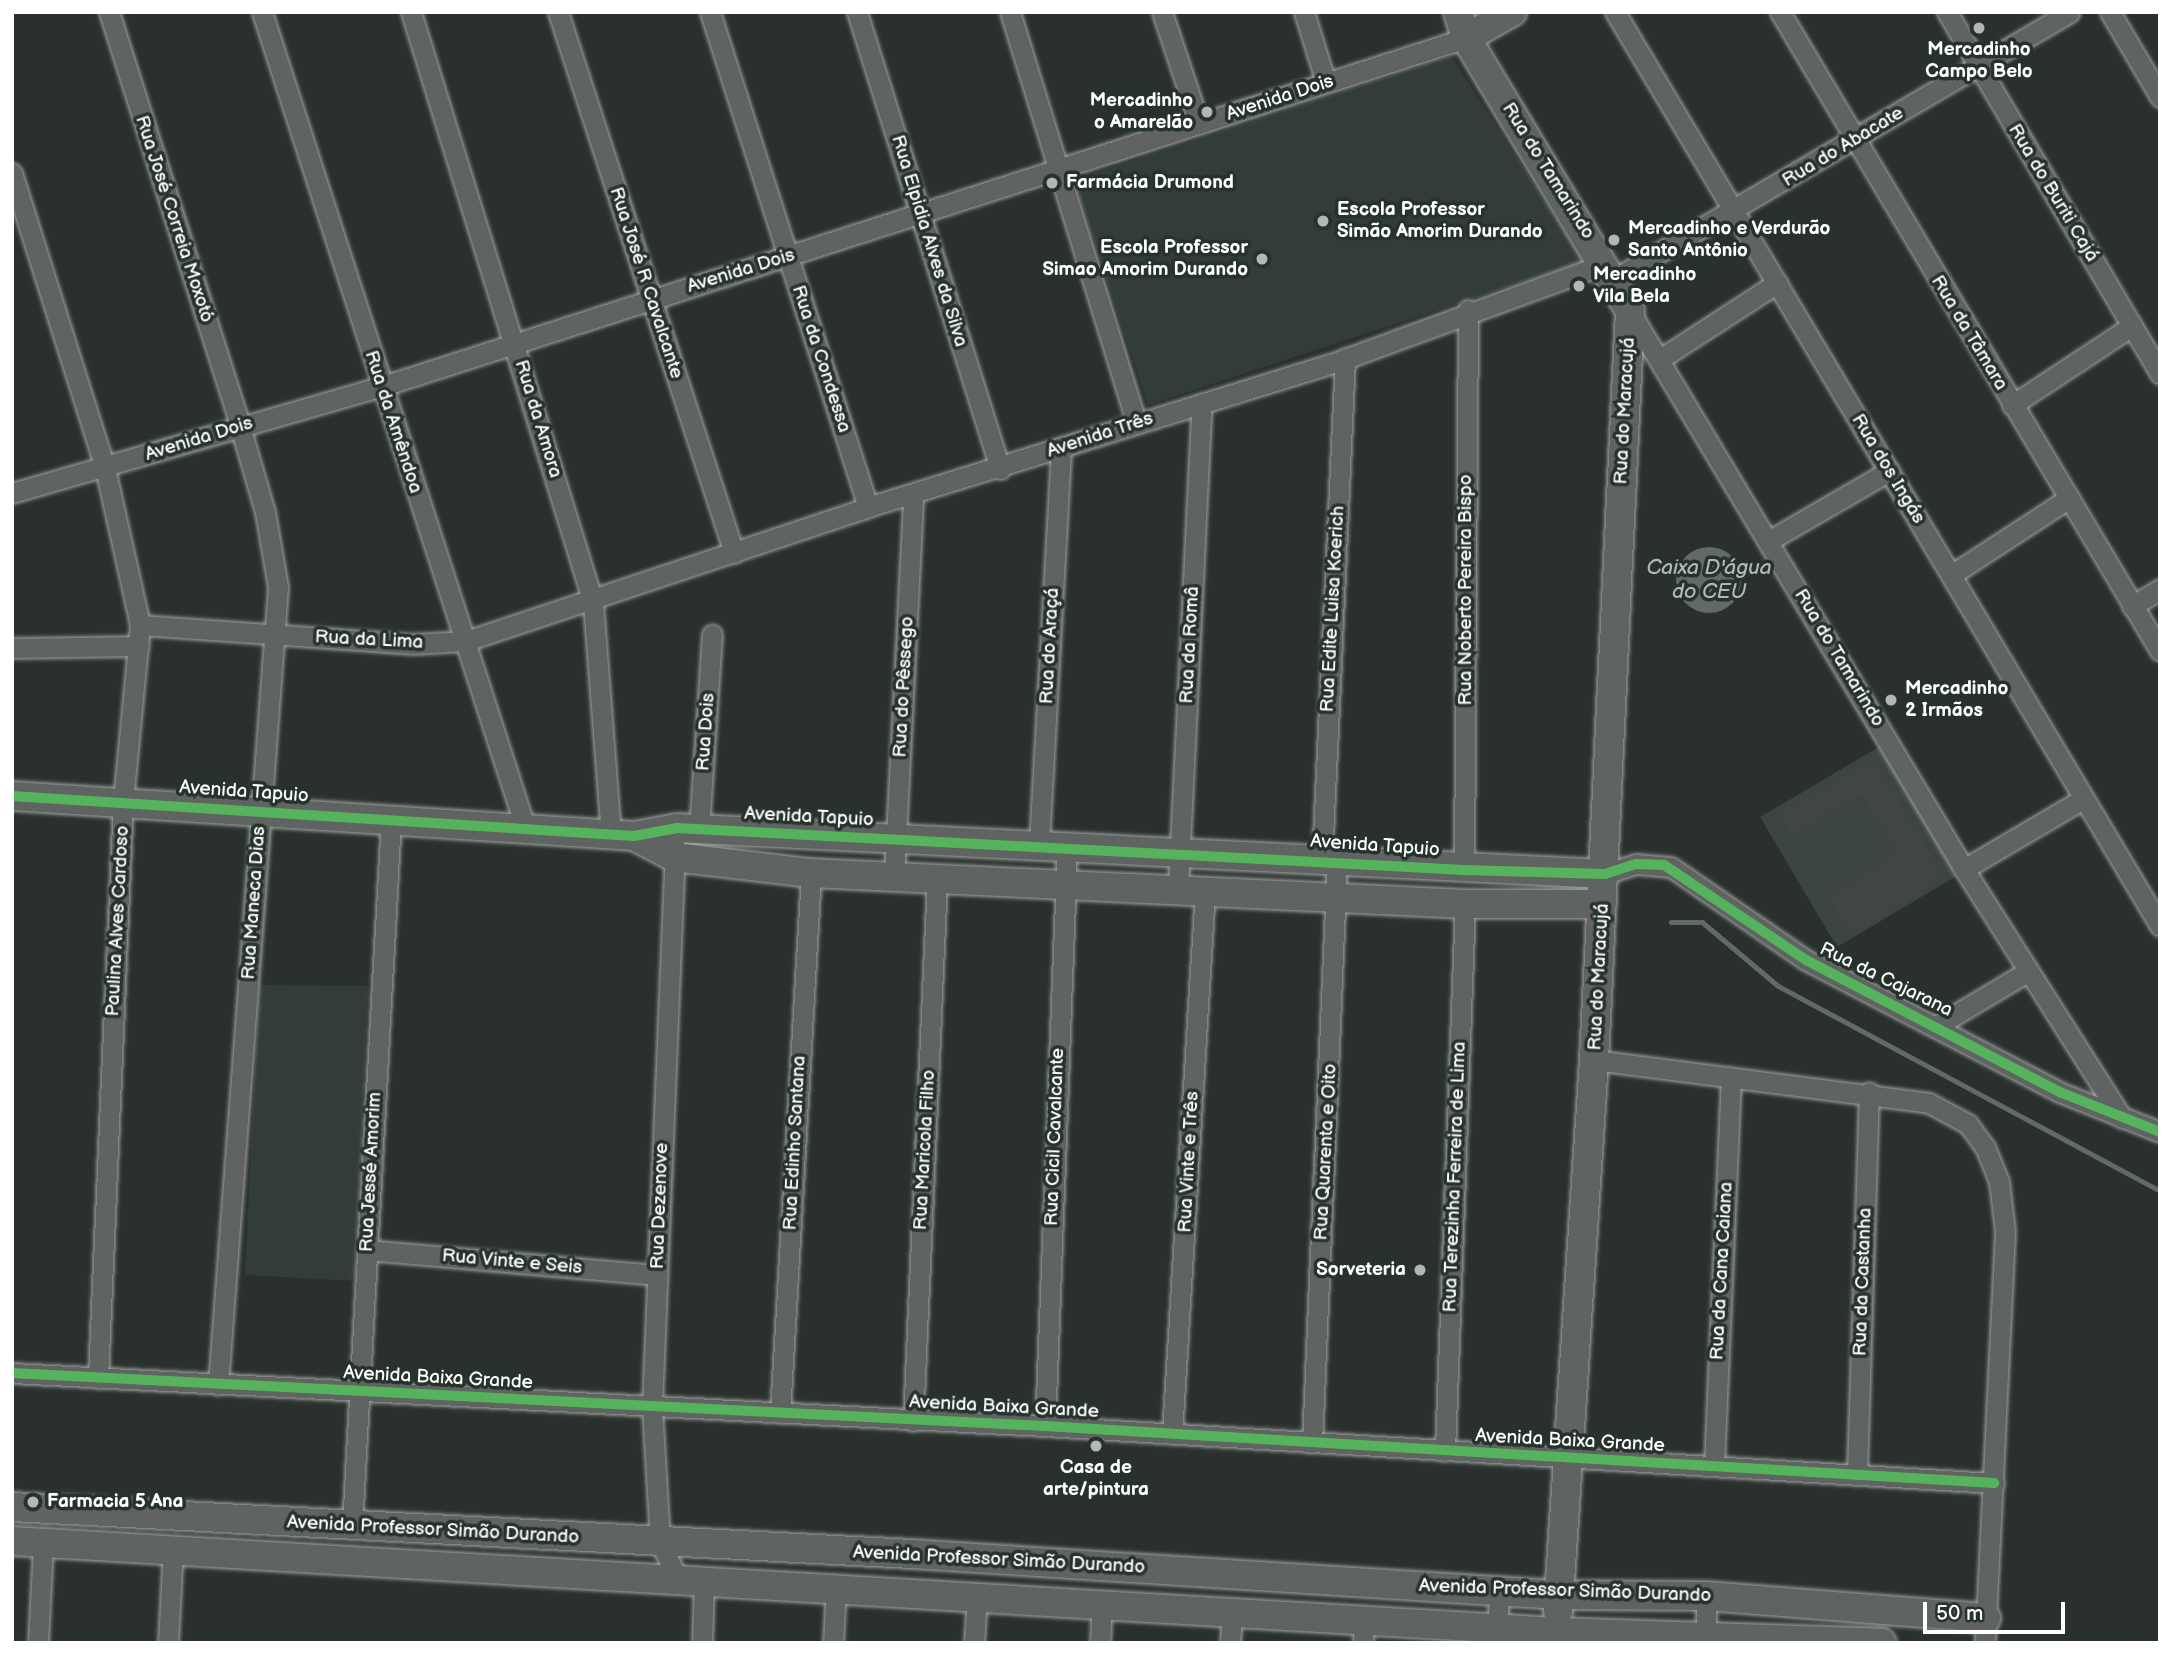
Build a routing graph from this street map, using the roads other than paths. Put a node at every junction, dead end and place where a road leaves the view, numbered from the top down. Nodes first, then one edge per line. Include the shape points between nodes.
1 (108, 12) edge
2 (262, 12) edge
3 (411, 12) edge
4 (558, 12) edge
5 (710, 12) edge
6 (857, 12) edge
7 (1010, 12) edge
8 (1163, 12) edge
9 (1304, 12) edge
10 (1512, 12) edge
11 (1615, 12) edge
12 (1780, 12) edge
13 (1947, 12) edge
14 (2070, 12) edge
15 (2110, 12) edge
16 (1462, 25) edge
17 (1978, 65) junction
18 (1326, 83) junction
19 (2160, 97) edge
20 (1199, 123) junction
21 (1853, 142) junction
22 (1060, 166) junction
23 (12, 173) edge
24 (1735, 211) junction
25 (920, 213) junction
26 (788, 257) junction
27 (1609, 272) junction
28 (1777, 283) junction
29 (651, 298) junction
30 (1468, 310) junction
31 (1630, 311) junction
32 (2132, 326) junction
33 (514, 341) junction
34 (1345, 359) junction
35 (1660, 359) junction
36 (2160, 374) edge
37 (380, 387) junction
38 (1202, 404) junction
39 (2012, 405) junction
40 (1136, 422) junction
41 (240, 426) junction
42 (1061, 447) junction
43 (105, 468) junction
44 (1000, 469) junction
45 (1889, 471) junction
46 (12, 493) edge
47 (912, 496) junction
48 (2069, 498) junction
49 (868, 506) junction
50 (1770, 540) junction
51 (734, 553) junction
52 (1951, 575) junction
53 (2160, 589) edge
54 (593, 602) junction
55 (2132, 606) junction
56 (139, 625) junction
57 (277, 634) junction
58 (712, 634) dead end
59 (466, 641) junction
60 (139, 646) junction
61 (12, 648) edge
62 (2160, 651) edge
63 (12, 796) edge
64 (2083, 799) junction
65 (123, 801) junction
66 (261, 811) junction
67 (391, 819) junction
68 (688, 829) junction
69 (526, 830) junction
70 (623, 836) junction
71 (897, 839) junction
72 (1039, 844) junction
73 (1067, 848) junction
74 (1180, 853) junction
75 (674, 857) junction
76 (1330, 860) junction
77 (1964, 869) junction
78 (1464, 870) junction
79 (811, 873) junction
80 (1605, 874) junction
81 (894, 877) junction
82 (937, 879) junction
83 (1064, 883) junction
84 (1192, 889) junction
85 (2152, 893) edge
86 (1338, 898) junction
87 (1465, 904) junction
88 (1602, 904) junction
89 (2160, 926) edge
90 (2026, 972) junction
91 (1938, 1025) junction
92 (1594, 1060) junction
93 (1731, 1077) junction
94 (1869, 1092) junction
95 (2122, 1118) junction
96 (2160, 1132) edge
97 (367, 1250) junction
98 (657, 1275) junction
99 (12, 1373) edge
100 (97, 1378) junction
101 (218, 1385) junction
102 (362, 1392) junction
103 (652, 1407) junction
104 (780, 1413) junction
105 (913, 1421) junction
106 (1045, 1426) junction
107 (1172, 1434) junction
108 (1312, 1443) junction
109 (1446, 1451) junction
110 (1572, 1460) junction
111 (1714, 1466) junction
112 (1857, 1472) junction
113 (1994, 1483) junction
114 (12, 1507) edge
115 (352, 1526) junction
116 (396, 1528) junction
117 (12, 1541) edge
118 (660, 1542) junction
119 (43, 1543) junction
120 (173, 1549) junction
121 (912, 1554) junction
122 (393, 1562) junction
123 (691, 1580) junction
124 (836, 1588) junction
125 (1499, 1591) junction
126 (909, 1593) junction
127 (1558, 1595) junction
128 (1706, 1596) junction
129 (977, 1597) junction
130 (1102, 1601) junction
131 (1844, 1605) junction
132 (1232, 1611) junction
133 (1986, 1630) edge
134 (1363, 1631) edge
135 (1497, 1635) edge
136 (1557, 1637) edge
137 (1706, 1638) edge
138 (1841, 1642) edge
139 (38, 1643) edge
140 (168, 1643) edge
141 (702, 1643) edge
142 (833, 1643) edge
143 (974, 1643) edge
144 (1100, 1643) edge
145 (1230, 1643) edge
146 (1882, 1643) edge

1 - 41 street, Rua José Correia Moxotó
2 - 37 street, Rua da Amêndoa
3 - 33 street, Rua da Amora
4 - 29 street, Rua José R Cavalcante
5 - 26 street, Rua da Condessa
6 - 25 street, Rua Elpidia Alves da Silva
7 - 22 street
8 - 20 street
9 - 18 street
10 - 16 street
11 - 24 street, Rua dos Ingás
12 - 21 street, Rua da Tâmara
13 - 17 street, Rua do Buriti Cajá
14 - 17 street, Rua do Abacate
15 - 19 street
16 - 18 street, Avenida Dois
16 - 27 street, Rua do Tamarindo
17 - 21 street, Rua do Abacate
17 - 32 street, Rua do Buriti Cajá
18 - 20 street, Avenida Dois
20 - 22 street, Avenida Dois
21 - 24 street, Rua do Abacate
21 - 39 street, Rua da Tâmara
22 - 25 street, Avenida Dois
22 - 40 street
23 - 43 street, Paulina Alves Cardoso
24 - 27 street, Rua do Abacate
24 - 28 street, Rua dos Ingás
25 - 26 street, Avenida Dois
25 - 44 street, Rua Elpidia Alves da Silva
26 - 29 street, Avenida Dois
26 - 49 street, Rua da Condessa
27 - 30 street, Avenida Três
27 - 31 street, Rua do Tamarindo
28 - 35 street
28 - 45 street, Rua dos Ingás
29 - 33 street, Avenida Dois
29 - 51 street, Rua José R Cavalcante
30 - 34 street, Avenida Três
30 - 78 street, Rua Noberto Pereira Bispo
31 - 35 street, Rua do Tamarindo
31 - 80 street, Rua do Maracujá
32 - 36 street, Rua do Buriti Cajá
32 - 39 street
33 - 37 street, Avenida Dois
33 - 54 street, Rua da Amora
34 - 38 street, Avenida Três
34 - 76 street, Rua Edite Luisa Koerich
35 - 50 street, Rua do Tamarindo
37 - 41 street, Avenida Dois
37 - 59 street, Rua da Amêndoa
38 - 40 street, Avenida Três
38 - 74 street, Rua da Româ
39 - 48 street, Rua da Tâmara
40 - 42 street, Avenida Três
41 - 43 street, Avenida Dois
41 - 57 street, Rua Maneca Dias via 271,540
42 - 44 street, Avenida Três
42 - 72 street, Rua do Araçá
43 - 46 street, Avenida Dois
43 - 56 street, Paulina Alves Cardoso
44 - 47 street, Avenida Três
45 - 50 street
45 - 52 street, Rua dos Ingás
47 - 49 street, Avenida Três
47 - 71 street, Rua do Pêssego
48 - 52 street
48 - 55 street, Rua da Tâmara
49 - 51 street, Avenida Três
50 - 77 street, Rua do Tamarindo
51 - 54 street, Avenida Três
52 - 64 street, Rua dos Ingás
53 - 55 street
54 - 59 street, Rua da Lima
54 - 70 street, Rua da Amora
55 - 62 street, Rua da Tâmara
56 - 57 street, Rua da Lima
56 - 60 street, Paulina Alves Cardoso
57 - 59 street, Rua da Lima via 413,644
57 - 66 street, Rua Maneca Dias
58 - 68 street, Rua Dois
59 - 69 street, Rua da Amêndoa
60 - 61 street
60 - 65 street, Paulina Alves Cardoso
63 - 65 street, Avenida Tapuio
64 - 77 street
64 - 85 street, Rua dos Ingás
65 - 66 street, Avenida Tapuio
65 - 100 street, Paulina Alves Cardoso
66 - 67 street, Avenida Tapuio
66 - 101 street, Rua Maneca Dias
67 - 69 street, Avenida Tapuio
67 - 97 street, Rua Jessé Amorim
68 - 70 street, Avenida Tapuio
68 - 71 street, Avenida Tapuio
68 - 75 street, Rua Dezenove
69 - 70 street, Avenida Tapuio
70 - 75 street, Avenida Tapuio
71 - 72 street, Avenida Tapuio
71 - 81 street, Rua do Pêssego
72 - 73 street, Avenida Tapuio
73 - 74 street, Avenida Tapuio
73 - 83 street, Rua Cicil Cavalcante
74 - 76 street, Avenida Tapuio
74 - 84 street, Rua da Româ
75 - 79 street, Avenida Tapuio
75 - 98 street, Rua Dezenove
76 - 78 street, Avenida Tapuio
76 - 86 street, Rua Quarenta e Oito
77 - 90 street, Rua do Tamarindo
78 - 80 street, Avenida Tapuio
79 - 81 street, Avenida Tapuio
79 - 104 street, Rua Edinho Santana
80 - 88 street, Rua do Maracujá
80 - 91 street, Rua da Cajarana via 1636,864 1671,867 1806,960
81 - 82 street, Avenida Tapuio
82 - 83 street, Avenida Tapuio
82 - 105 street, Rua Maricola Filho
83 - 84 street, Avenida Tapuio
83 - 106 street, Rua Cicil Cavalcante
84 - 86 street, Avenida Tapuio
84 - 107 street, Rua Vinte e Três
85 - 89 street, Rua dos Ingás
86 - 87 street, Avenida Tapuio
86 - 108 street, Rua Quarenta e Oito
87 - 88 street, Avenida Tapuio
87 - 109 street, Rua Terezinha Ferreira de Lima
88 - 92 street, Rua do Maracujá
90 - 91 street
90 - 95 street, Rua do Tamarindo
91 - 95 street, Rua da Cajarana via 2062,1093
92 - 93 street
92 - 110 street, Rua do Maracujá
93 - 94 street
93 - 111 street, Rua da Cana Caiana
94 - 112 street, Rua da Castanha
94 - 113 street via 1929,1103 1968,1124 1995,1168 2005,1231
95 - 96 street, Rua da Cajarana
97 - 98 street, Rua Vinte e Seis
97 - 102 street, Rua Jessé Amorim
98 - 103 street, Rua Dezenove
99 - 100 street, Avenida Baixa Grande
100 - 101 street, Avenida Baixa Grande
101 - 102 street, Avenida Baixa Grande
102 - 103 street, Avenida Baixa Grande
102 - 115 street, Rua Jessé Amorim
103 - 104 street, Avenida Baixa Grande
103 - 118 street, Rua Dezenove
104 - 105 street, Avenida Baixa Grande
105 - 106 street, Avenida Baixa Grande
106 - 107 street, Avenida Baixa Grande
107 - 108 street, Avenida Baixa Grande
108 - 109 street, Avenida Baixa Grande
109 - 110 street, Avenida Baixa Grande
110 - 111 street, Avenida Baixa Grande
110 - 127 street, Rua do Maracujá
111 - 112 street, Avenida Baixa Grande
112 - 113 street, Avenida Baixa Grande
113 - 133 street
114 - 115 street, Avenida Professor Simão Durando
115 - 116 street, Avenida Professor Simão Durando
116 - 118 street, Avenida Professor Simão Durando
116 - 122 street
117 - 119 street, Avenida Professor Simão Durando
118 - 121 street, Avenida Professor Simão Durando
118 - 123 street, Rua Dezenove
119 - 120 street, Avenida Professor Simão Durando
119 - 139 street
120 - 122 street, Avenida Professor Simão Durando
120 - 140 street
121 - 125 street, Avenida Professor Simão Durando
121 - 126 street
122 - 123 street, Avenida Professor Simão Durando
123 - 124 street, Avenida Professor Simão Durando
123 - 141 street
124 - 126 street, Avenida Professor Simão Durando
124 - 142 street
125 - 127 street, Avenida Professor Simão Durando
125 - 135 street
126 - 129 street, Avenida Professor Simão Durando
127 - 128 street, Avenida Professor Simão Durando
127 - 136 street, Rua do Maracujá
128 - 131 street, Avenida Professor Simão Durando
128 - 137 street
129 - 130 street, Avenida Professor Simão Durando
129 - 143 street
130 - 132 street, Avenida Professor Simão Durando
130 - 144 street
131 - 133 street, Avenida Professor Simão Durando
131 - 138 street
132 - 134 street, Avenida Professor Simão Durando
132 - 145 street
134 - 135 street, Avenida Professor Simão Durando
135 - 136 street, Avenida Professor Simão Durando
136 - 137 street, Avenida Professor Simão Durando
137 - 138 street, Avenida Professor Simão Durando
138 - 146 street, Avenida Professor Simão Durando

